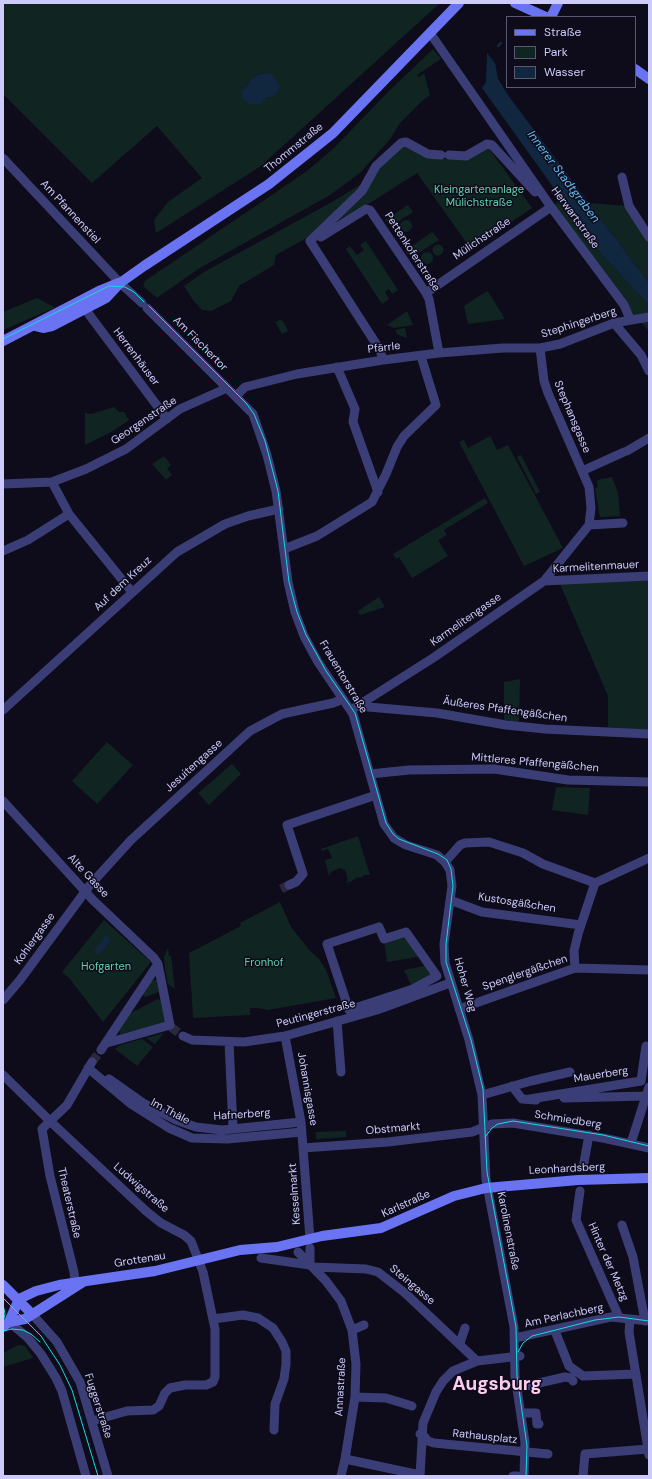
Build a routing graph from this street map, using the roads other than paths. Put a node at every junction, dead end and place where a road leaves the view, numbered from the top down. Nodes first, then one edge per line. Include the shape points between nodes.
1 (459, 3) edge
2 (515, 3) edge
3 (558, 3) edge
4 (544, 16) edge
5 (552, 16) edge
6 (430, 33) junction
7 (636, 70) edge
8 (649, 79) edge
9 (3, 158) edge
10 (622, 177) dead end
11 (550, 206) junction
12 (646, 227) edge
13 (649, 237) edge
14 (311, 242) junction
15 (120, 283) junction
16 (426, 292) junction
17 (85, 309) junction
18 (649, 317) edge
19 (630, 319) junction
20 (614, 323) junction
21 (35, 326) junction
22 (3, 341) edge
23 (540, 348) junction
24 (439, 353) junction
25 (421, 356) junction
26 (383, 360) junction
27 (337, 367) junction
28 (649, 371) edge
29 (227, 388) junction
30 (236, 396) junction
31 (167, 418) junction
32 (649, 438) edge
33 (582, 471) junction
34 (52, 482) junction
35 (3, 484) edge
36 (378, 492) junction
37 (279, 509) junction
38 (69, 514) junction
39 (623, 523) dead end
40 (589, 525) junction
41 (284, 549) junction
42 (3, 550) edge
43 (649, 576) edge
44 (544, 581) junction
45 (132, 592) junction
46 (343, 699) junction
47 (354, 708) junction
48 (3, 710) edge
49 (649, 734) edge
50 (370, 774) junction
51 (649, 782) edge
52 (376, 795) junction
53 (3, 801) edge
54 (649, 858) edge
55 (445, 862) junction
56 (596, 883) junction
57 (293, 884) tunnel mouth
58 (86, 892) junction
59 (450, 900) junction
60 (581, 925) junction
61 (327, 944) joint
62 (158, 964) junction
63 (575, 968) junction
64 (649, 970) edge
65 (450, 983) junction
66 (3, 1000) edge
67 (340, 1001) dead end
68 (459, 1009) junction
69 (347, 1018) junction
70 (337, 1021) junction
71 (183, 1036) tunnel mouth
72 (285, 1036) junction
73 (229, 1042) junction
74 (646, 1046) dead end
75 (90, 1065) junction
76 (341, 1072) dead end
77 (570, 1072) dead end
78 (3, 1074) edge
79 (512, 1086) junction
80 (648, 1092) edge
81 (482, 1095) junction
82 (530, 1099) junction
83 (51, 1122) junction
84 (301, 1122) junction
85 (233, 1128) junction
86 (484, 1128) junction
87 (302, 1132) junction
88 (589, 1135) junction
89 (631, 1143) junction
90 (303, 1148) junction
91 (649, 1148) edge
92 (583, 1168) dead end
93 (649, 1178) edge
94 (487, 1188) junction
95 (580, 1192) dead end
96 (622, 1225) dead end
97 (310, 1244) junction
98 (298, 1252) dead end
99 (261, 1258) dead end
100 (199, 1260) junction
101 (312, 1266) junction
102 (80, 1282) junction
103 (3, 1285) edge
104 (19, 1299) junction
105 (30, 1312) junction
106 (620, 1314) junction
107 (632, 1316) junction
108 (212, 1319) junction
109 (5, 1321) edge
110 (647, 1321) edge
111 (364, 1325) dead end
112 (465, 1328) dead end
113 (352, 1330) junction
114 (555, 1331) junction
115 (515, 1338) junction
116 (460, 1344) junction
117 (517, 1357) junction
118 (477, 1361) junction
119 (636, 1374) junction
120 (568, 1378) dead end
121 (517, 1388) junction
122 (354, 1391) junction
123 (419, 1409) junction
124 (524, 1413) dead end
125 (92, 1421) junction
126 (539, 1424) dead end
127 (274, 1430) dead end
128 (419, 1434) junction
129 (648, 1452) edge
130 (525, 1453) junction
131 (548, 1454) dead end
132 (345, 1459) junction
133 (340, 1471) edge
134 (421, 1471) edge
135 (86, 1476) edge
136 (108, 1476) edge
137 (513, 1476) edge
138 (517, 1476) edge
139 (524, 1476) edge
140 (584, 1476) edge

1 - 6 street, Thommstraße
2 - 4 street
3 - 5 street
6 - 11 street, Herwartstraße
6 - 15 street, Thommstraße via 333,133 269,184
7 - 8 street
9 - 15 street, Am Pfannenstiel
10 - 12 street via 629,206
11 - 14 street via 492,145 487,144 466,156 428,154 409,143 401,143 376,166 362,191
11 - 16 street, Mülichstraße
11 - 19 street, Herwartstraße via 624,305
12 - 13 street
14 - 16 street, Pettenkoferstraße via 366,209 370,210
14 - 26 street via 380,350
15 - 17 street, Thommstraße via 106,298
15 - 21 street, Thommstraße via 101,290
15 - 29 street, Am Fischertor
16 - 24 street, Pettenkoferstraße
17 - 21 street, Thommstraße via 47,328
17 - 31 street, Herrenhäuser
18 - 19 street, Stephingerberg
19 - 20 street, Stephingerberg
20 - 23 street, Stephingerberg via 560,344
20 - 28 street via 641,355
21 - 22 street, Thommstraße
23 - 24 street, Pfärrle
23 - 33 street, Stephansgasse via 548,393
24 - 25 street, Pfärrle
25 - 26 street, Pfärrle
25 - 36 street via 436,405 404,436
26 - 27 street, Pfärrle
27 - 30 street, Pfärrle via 245,387
27 - 36 street via 355,410 353,422
29 - 30 street, Am Fischertor
29 - 31 street, Georgenstraße via 180,409
30 - 37 street, Frauentorstraße via 250,410 258,426
31 - 34 street, Georgenstraße via 119,453
32 - 33 street
33 - 40 street, Stephansgasse via 589,487
34 - 35 street, Georgenstraße
34 - 38 street
36 - 41 street via 372,502 365,507 317,536
37 - 41 street, Frauentorstraße
37 - 45 street, Auf dem Kreuz via 225,524 194,541 175,554
38 - 42 street via 28,540
38 - 45 street
39 - 40 street
40 - 44 street, Karmelitengasse
41 - 46 street, Frauentorstraße via 290,594 299,623 318,662
43 - 44 street, Karmelitenmauer
44 - 47 street, Karmelitengasse via 433,658
45 - 48 street, Auf dem Kreuz
46 - 47 street, Frauentorstraße
46 - 58 street, Jesuitengasse via 282,714 250,731 131,840
47 - 49 street, Äußeres Pfaffengäßchen via 437,713 545,729
47 - 50 street, Frauentorstraße
50 - 51 street, Mittleres Pfaffengäßchen via 409,770 488,768 568,780
50 - 52 street, Frauentorstraße
52 - 55 street, Frauentorstraße via 384,824 394,838 406,845 434,854
52 - 57 street via 288,825 303,874
53 - 58 street, Alte Gasse
54 - 56 street
55 - 56 street via 460,845 489,842
55 - 59 street, Hoher Weg via 451,878
56 - 60 street
58 - 62 street, Alte Gasse
58 - 66 street, Kohlergasse
59 - 60 street, Kustosgäßchen via 482,912
59 - 65 street, Hoher Weg via 444,950
60 - 63 street via 574,951
61 - 61 street via 379,927 384,939 406,932 437,976 414,989 349,1010
62 - 62 street via 104,1046 170,1026
63 - 64 street, Spenglergäßchen
63 - 68 street, Spenglergäßchen
65 - 68 street, Hoher Weg
65 - 69 street, Peutingerstraße
67 - 69 street
68 - 81 street, Hoher Weg via 475,1060
69 - 70 street, Peutingerstraße
70 - 72 street, Peutingerstraße
70 - 76 street
71 - 73 street, Peutingerstraße via 192,1040
72 - 73 street, Peutingerstraße via 248,1042
72 - 84 street, Johannisgasse
73 - 85 street
74 - 82 street, Mauerberg via 640,1081
75 - 83 street via 67,1105
75 - 85 street, Hafnerberg via 143,1103 176,1120 211,1129
75 - 87 street, Im Thäle via 131,1104 169,1128 192,1138 227,1139
77 - 79 street
78 - 83 street, Ludwigstraße
79 - 81 street
79 - 82 street via 522,1099
80 - 82 street, Mauerberg
80 - 89 street, Mauerberg
81 - 86 street, Hoher Weg
83 - 100 street, Ludwigstraße via 146,1211 188,1238
83 - 102 street, Theaterstraße via 42,1129 50,1176 74,1272
84 - 85 street, Hafnerberg
84 - 87 street, Johannisgasse
86 - 88 street, Schmiedberg via 492,1124 513,1123
86 - 90 street, Obstmarkt via 472,1132 388,1142
86 - 94 street, Karolinenstraße
87 - 90 street, Johannisgasse
88 - 89 street, Schmiedberg
88 - 92 street
89 - 91 street, Schmiedberg
90 - 97 street, Kesselmarkt
93 - 94 street, Leonhardsberg via 564,1180
94 - 97 street, Karlstraße via 454,1196 382,1228
94 - 115 street, Karolinenstraße
95 - 106 street, Hinter der Metzg via 576,1216 578,1223
96 - 110 street via 633,1257
97 - 100 street via 240,1250
97 - 101 street
98 - 101 street, Annastraße
99 - 101 street
100 - 102 street, Grottenau via 155,1271
100 - 108 street, Ludwigstraße
101 - 113 street, Annastraße via 341,1301
101 - 116 street, Steingasse via 379,1270 402,1288
102 - 104 street, Grottenau via 36,1291
102 - 105 street
103 - 104 street
104 - 105 street
104 - 109 street
105 - 109 street via 24,1319
105 - 125 street, Fuggerstraße via 64,1352 80,1382
106 - 107 street, Am Perlachberg
106 - 114 street, Am Perlachberg
107 - 110 street, Am Perlachberg
107 - 119 street via 629,1332
108 - 125 street, Ludwigstraße via 215,1329 215,1378 211,1384 170,1388 159,1406 153,1410 127,1411
108 - 127 street via 238,1316 258,1318 274,1328 282,1342 286,1351 286,1364 275,1404
109 - 135 street via 26,1337 41,1354 56,1378
111 - 113 street
112 - 116 street
113 - 122 street, Annastraße via 356,1364
114 - 115 street, Am Perlachberg
114 - 119 street via 569,1366 583,1376
115 - 117 street, Rathausplatz
116 - 118 street, Steingasse
117 - 118 street
117 - 121 street, Rathausplatz
118 - 123 street via 453,1371
119 - 129 street
120 - 121 street
121 - 130 street, Rathausplatz
122 - 123 street
122 - 132 street, Annastraße via 354,1431
123 - 128 street
124 - 126 street via 536,1413
125 - 136 street, Fuggerstraße
128 - 130 street, Rathausplatz via 434,1443
128 - 134 street
129 - 140 street via 585,1454
130 - 131 street
130 - 139 street
132 - 133 street, Annastraße
132 - 134 street
137 - 138 street

